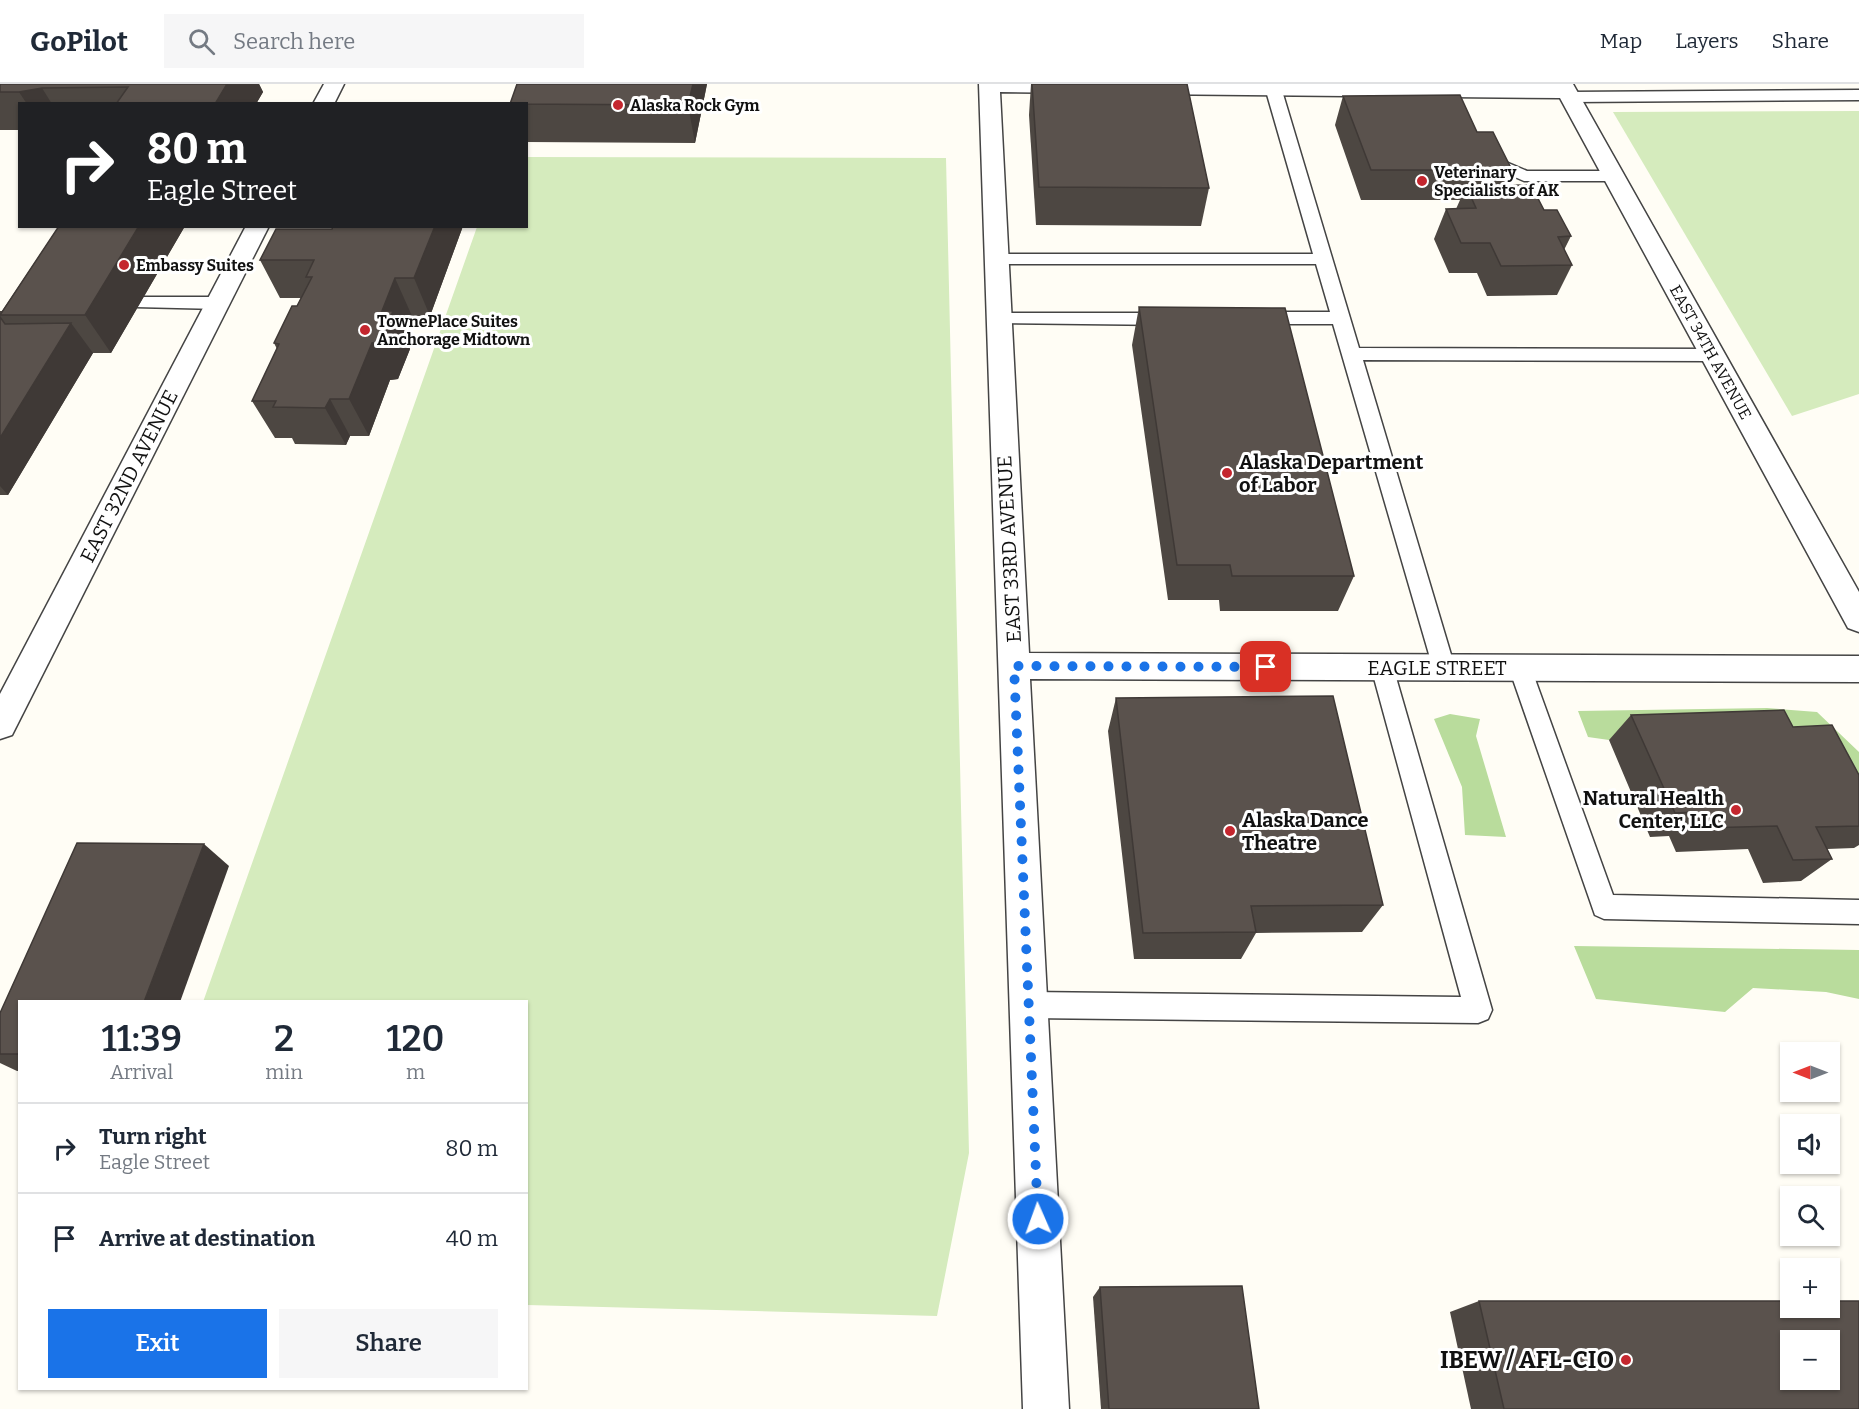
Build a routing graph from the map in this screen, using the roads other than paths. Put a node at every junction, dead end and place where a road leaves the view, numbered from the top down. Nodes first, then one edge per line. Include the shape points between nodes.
1 (334, 84) edge
2 (989, 85) edge
3 (1273, 86) edge
4 (1102, 87) edge
5 (1126, 87) edge
6 (1567, 91) edge
7 (1859, 95) edge
8 (324, 102) edge
9 (1468, 150) edge
10 (1614, 176) junction
11 (257, 228) edge
12 (996, 259) junction
13 (1324, 259) junction
14 (141, 303) dead end
15 (219, 303) junction
16 (1236, 318) edge
17 (1341, 318) junction
18 (999, 319) junction
19 (1189, 319) edge
20 (1351, 354) junction
21 (1712, 355) junction
22 (1859, 620) edge
23 (1014, 666) junction
24 (1382, 667) junction
25 (1444, 668) junction
26 (1521, 668) junction
27 (1859, 669) edge
28 (0, 725) edge
29 (1859, 912) edge
30 (1029, 1005) junction
31 (1046, 1409) edge

1 - 8 street
2 - 4 street
2 - 12 street, EAST 33RD AVENUE
3 - 5 street
3 - 6 street via 1421,99
3 - 13 lane
6 - 7 lane
6 - 10 street, EAST 34TH AVENUE
9 - 10 lane via 1524,176
10 - 21 street, EAST 34TH AVENUE
11 - 15 street, EAST 32ND AVENUE
12 - 13 lane
12 - 18 street, EAST 33RD AVENUE
13 - 17 lane
14 - 15 lane
15 - 28 street, EAST 32ND AVENUE
16 - 17 lane
17 - 20 lane
18 - 19 lane
18 - 23 street, EAST 33RD AVENUE
20 - 21 lane
20 - 25 lane
21 - 22 street, EAST 34TH AVENUE
23 - 24 street, EAGLE STREET
23 - 30 street, EAST 33RD AVENUE
24 - 25 street, EAGLE STREET
24 - 30 lane via 1478,1010
25 - 26 street, EAGLE STREET
26 - 27 street, EAGLE STREET
26 - 29 lane via 1604,907
30 - 31 street, EAST 33RD AVENUE

